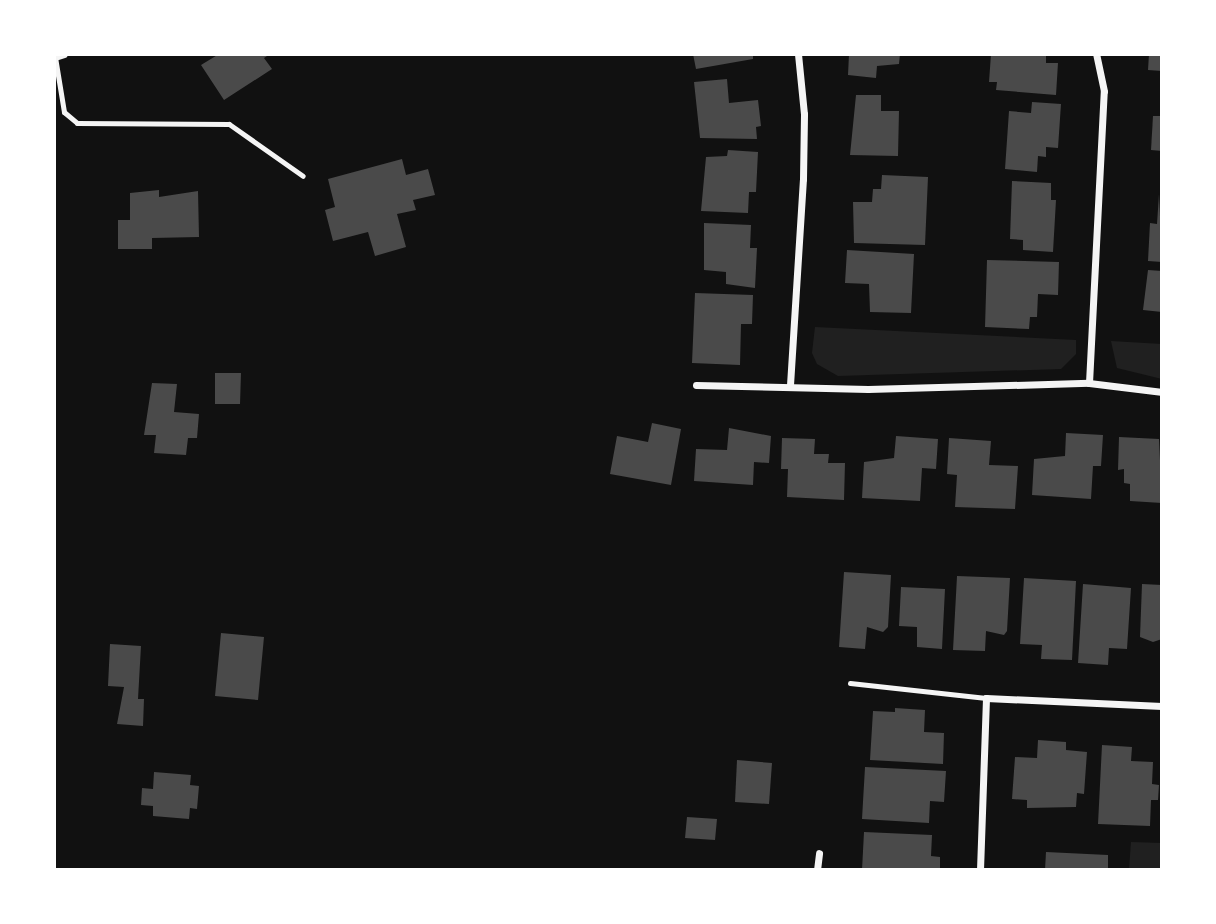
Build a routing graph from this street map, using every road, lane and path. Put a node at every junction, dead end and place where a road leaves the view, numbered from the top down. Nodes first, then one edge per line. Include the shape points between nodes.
1 (64, 54) edge
2 (798, 54) edge
3 (1096, 54) edge
4 (55, 56) edge
5 (303, 176) dead end
6 (1089, 383) junction
7 (696, 385) dead end
8 (790, 385) junction
9 (1162, 392) edge
10 (850, 683) dead end
11 (986, 698) junction
12 (1162, 706) edge
13 (819, 853) dead end
14 (817, 870) edge
15 (980, 870) edge

1 - 4 street
2 - 8 street via 804,114 803,179
3 - 6 street via 1104,91
4 - 5 lane via 64,112 77,123 229,124
6 - 8 street via 868,389
6 - 9 street
7 - 8 street
10 - 11 lane
11 - 12 street
11 - 15 street
13 - 14 street

